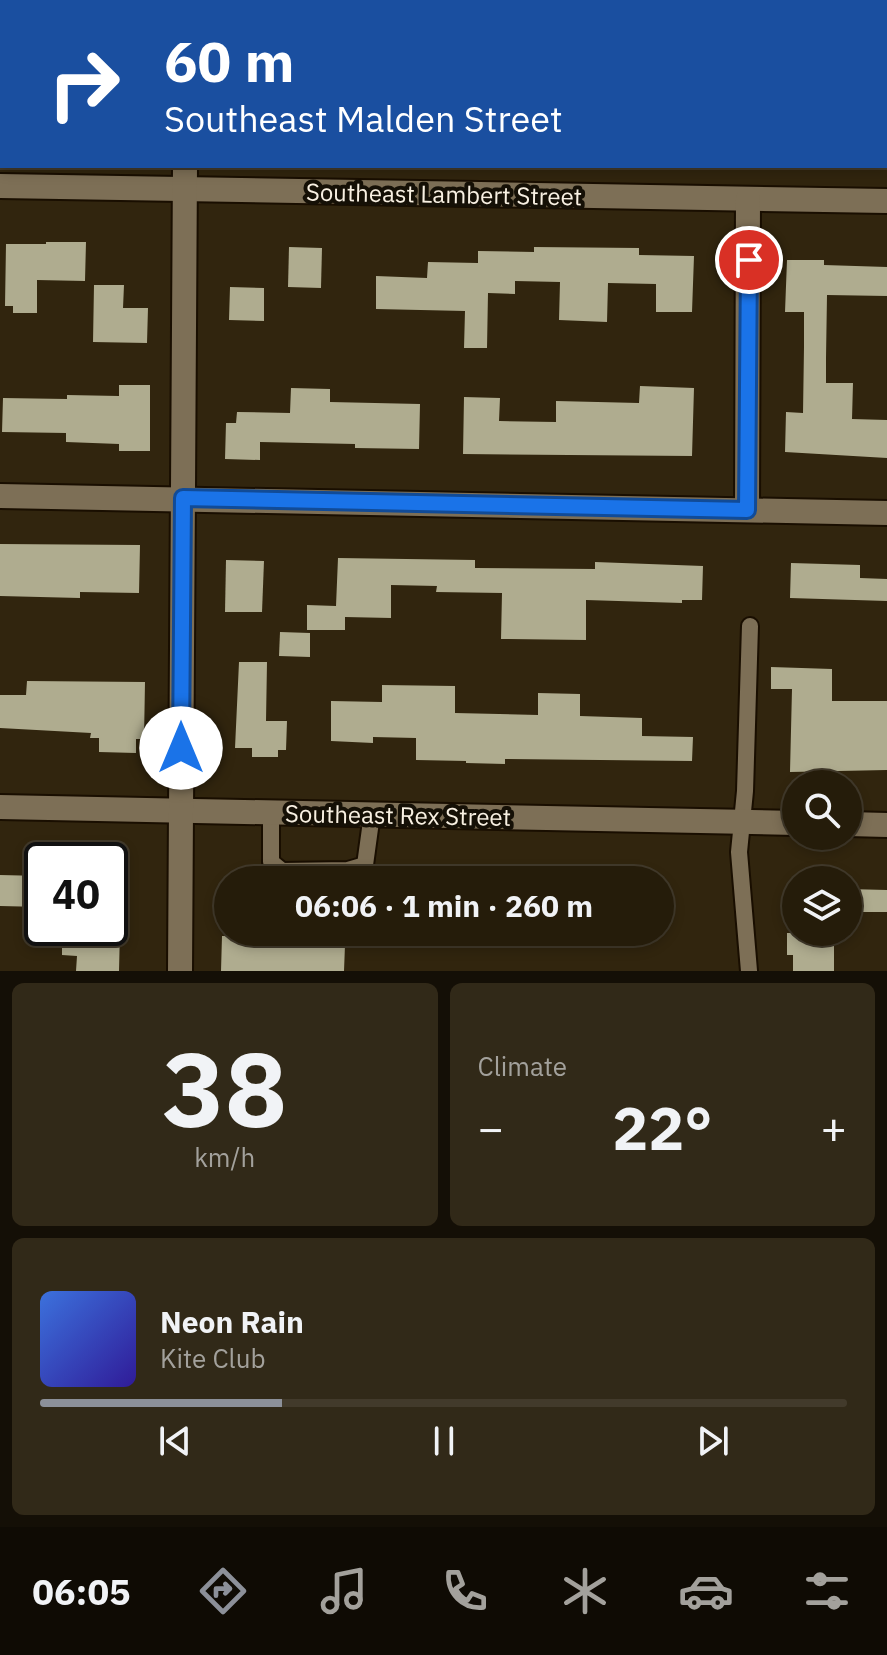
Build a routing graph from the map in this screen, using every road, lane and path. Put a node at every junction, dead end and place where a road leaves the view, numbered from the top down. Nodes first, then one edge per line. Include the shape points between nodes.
1 (185, 178) edge
2 (0, 186) edge
3 (748, 199) junction
4 (887, 201) edge
5 (0, 496) edge
6 (183, 498) junction
7 (747, 510) junction
8 (887, 513) edge
9 (750, 626) dead end
10 (0, 807) edge
11 (181, 810) junction
12 (271, 812) junction
13 (372, 814) junction
14 (741, 821) junction
15 (782, 822) edge
16 (862, 824) edge
17 (887, 825) edge
18 (180, 971) edge
19 (749, 971) edge

1 - 2 street, Southeast Lambert Street
1 - 3 street, Southeast Lambert Street
1 - 6 street
3 - 4 street, Southeast Lambert Street
3 - 7 street
5 - 6 street
6 - 7 street
6 - 11 street
7 - 8 street
9 - 14 lane
10 - 11 street, Southeast Rex Street
11 - 12 street, Southeast Rex Street
11 - 18 street
12 - 13 street, Southeast Rex Street
12 - 13 lane via 271,862 282,871 365,865
13 - 14 street, Southeast Rex Street
14 - 15 street, Southeast Rex Street
14 - 19 lane
16 - 17 street

